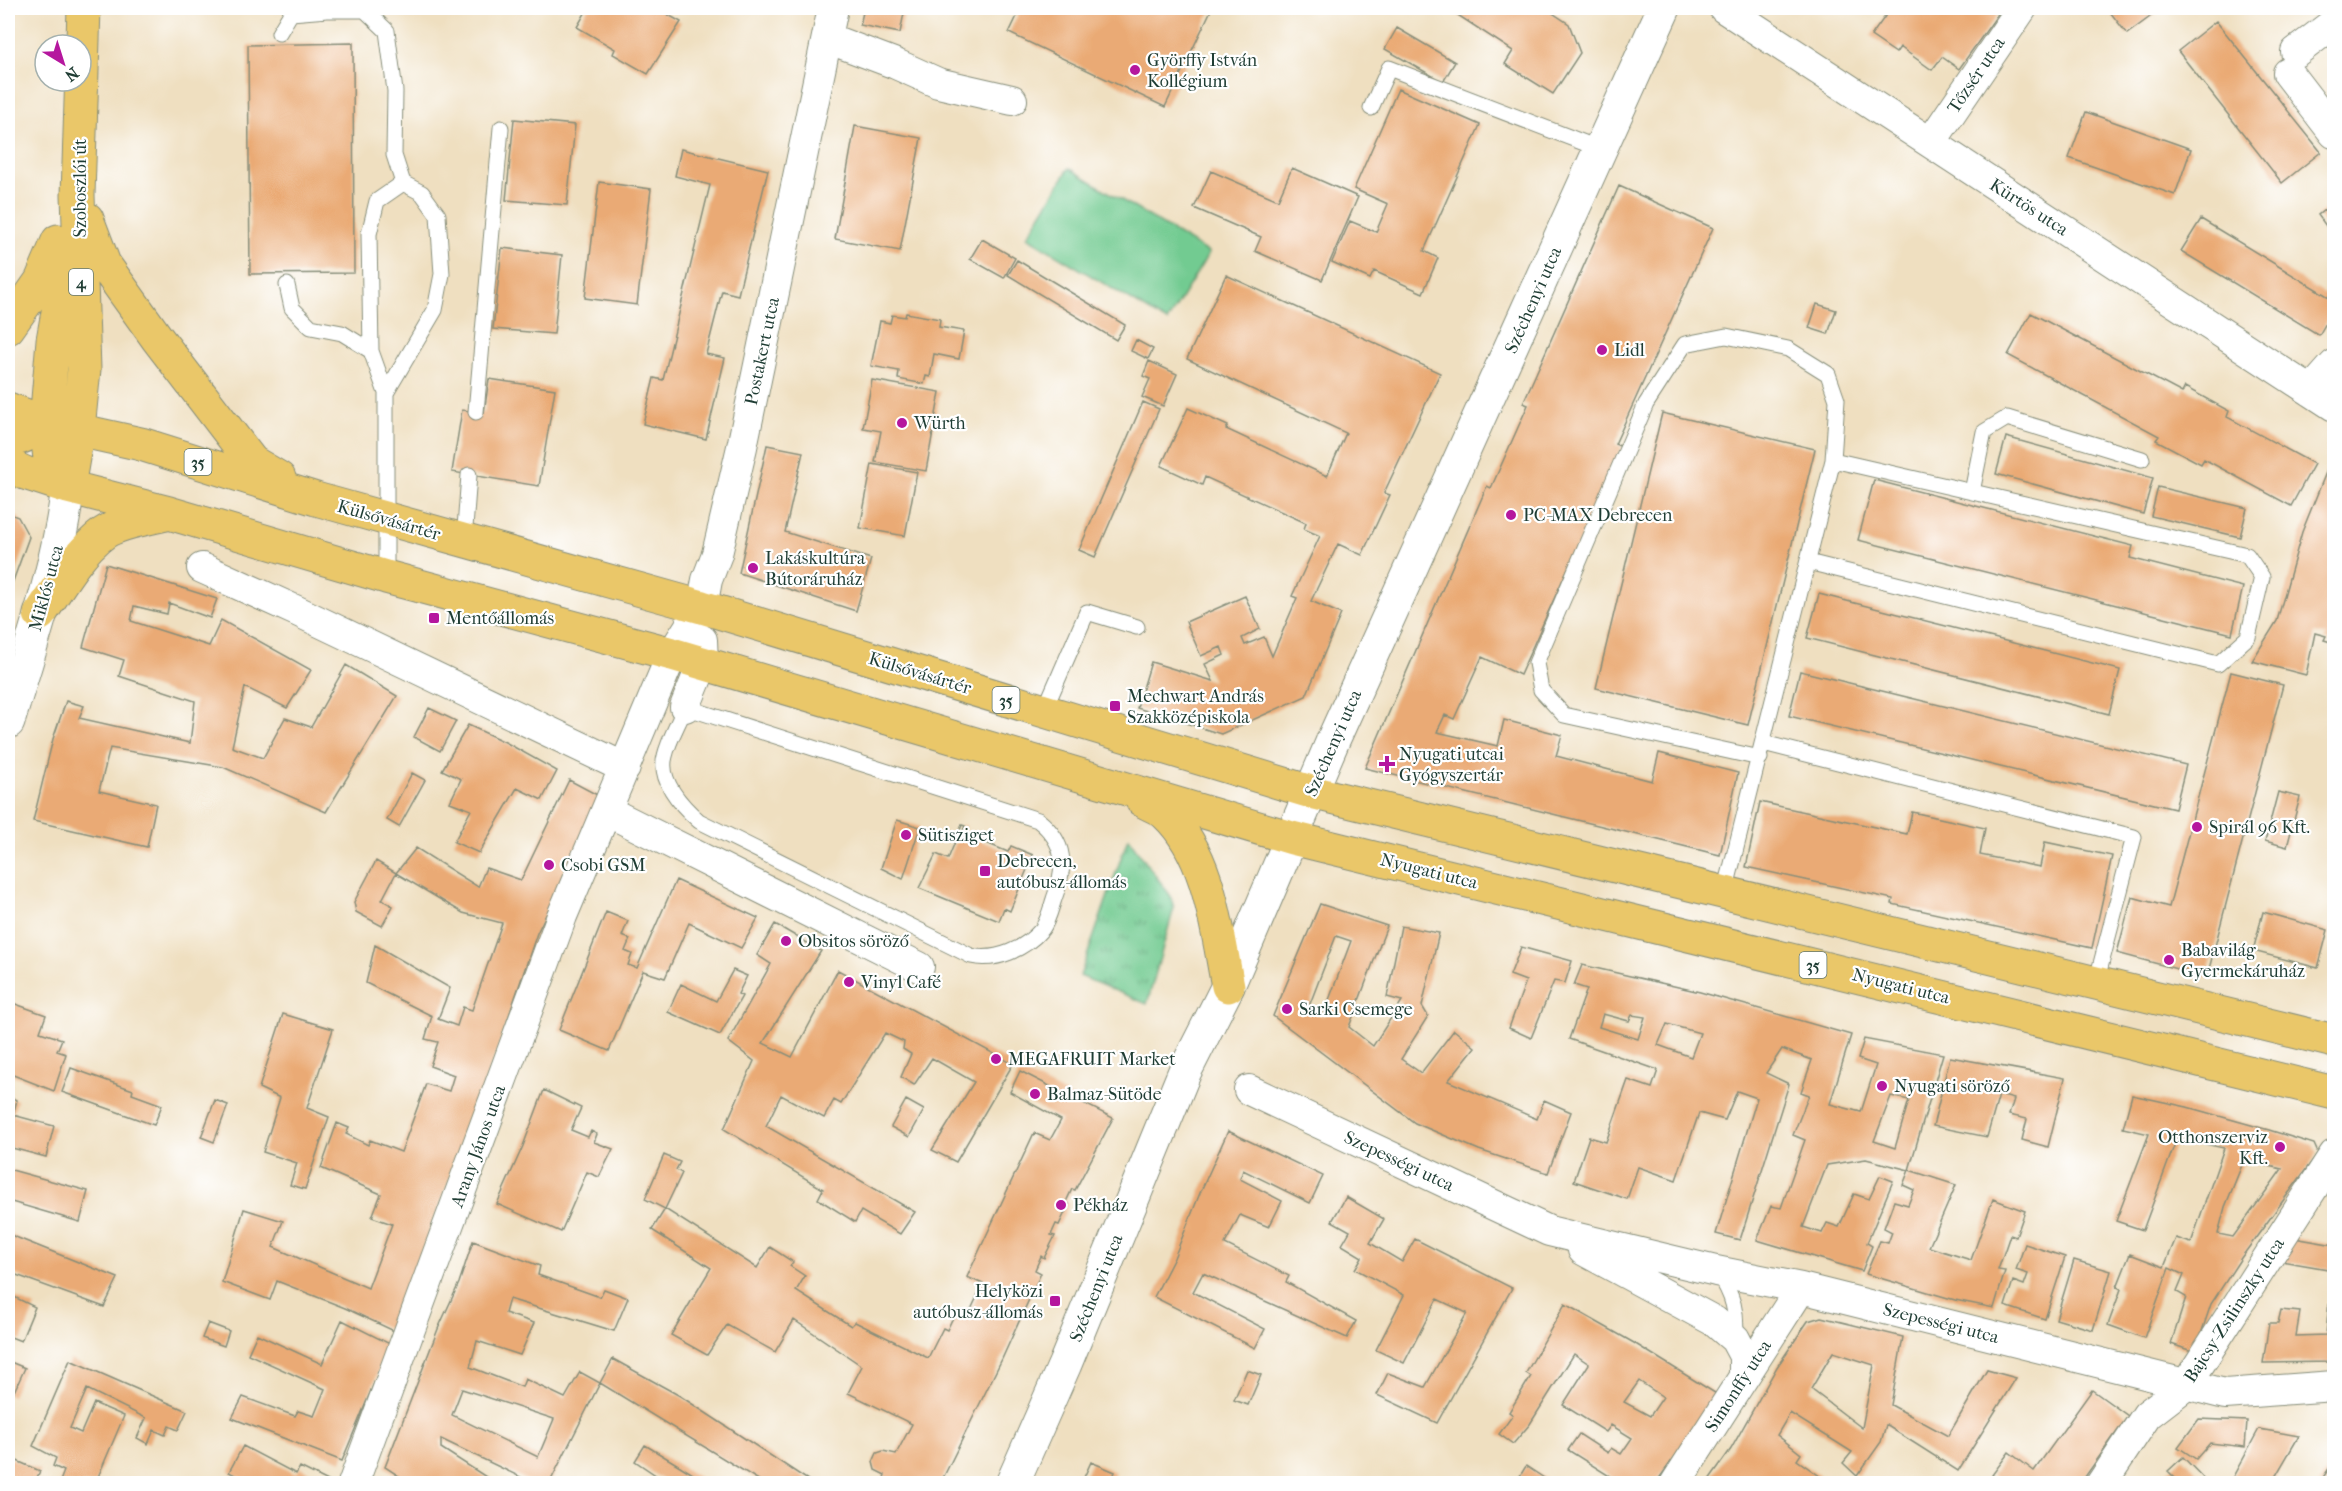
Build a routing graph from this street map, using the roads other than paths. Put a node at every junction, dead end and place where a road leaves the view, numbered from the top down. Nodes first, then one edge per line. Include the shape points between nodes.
1 (84, 8) edge
2 (833, 8) edge
3 (1664, 8) edge
4 (1724, 8) edge
5 (2022, 8) edge
6 (2334, 23) edge
7 (279, 33) dead end
8 (827, 38) junction
9 (1012, 100) dead end
10 (1371, 108) dead end
11 (501, 128) dead end
12 (2334, 133) edge
13 (1931, 142) junction
14 (1600, 149) junction
15 (404, 183) junction
16 (78, 195) junction
17 (287, 285) dead end
18 (8, 328) edge
19 (371, 351) junction
20 (2334, 365) edge
21 (84, 369) junction
22 (386, 393) junction
23 (2323, 398) edge
24 (8, 409) edge
25 (476, 411) dead end
26 (46, 423) junction
27 (78, 429) junction
28 (8, 440) edge
29 (2142, 459) dead end
30 (1833, 460) junction
31 (8, 465) edge
32 (470, 475) dead end
33 (68, 487) junction
34 (1972, 492) junction
35 (316, 499) junction
36 (169, 513) junction
37 (387, 520) junction
38 (464, 541) junction
39 (1808, 562) junction
40 (202, 568) dead end
41 (386, 577) junction
42 (702, 607) junction
43 (40, 614) junction
44 (1137, 627) dead end
45 (672, 654) junction
46 (703, 663) junction
47 (1044, 711) junction
48 (690, 717) junction
49 (8, 722) edge
50 (1762, 750) junction
51 (625, 768) junction
52 (1114, 785) junction
53 (1311, 792) junction
54 (607, 811) junction
55 (1292, 838) junction
56 (1725, 892) junction
57 (919, 967) dead end
58 (2096, 983) junction
59 (1228, 987) junction
60 (2334, 1041) edge
61 (1249, 1090) dead end
62 (2334, 1092) edge
63 (2334, 1155) edge
64 (1549, 1231) junction
65 (1716, 1271) junction
66 (1801, 1288) junction
67 (1735, 1339) junction
68 (1744, 1376) junction
69 (2186, 1385) junction
70 (2334, 1386) edge
71 (357, 1482) edge
72 (1012, 1484) edge
73 (1675, 1484) edge
74 (2101, 1484) edge

1 - 16 main road, Szoboszlói út / 4
2 - 8 street, Postakert utca
3 - 14 street, Széchenyi utca
4 - 13 street, Kürtös utca
5 - 13 street, Tőzsér utca
6 - 12 street via 2292,63
7 - 15 lane via 291,14 327,10 365,10 387,31 395,91 394,155
8 - 9 street via 938,83
8 - 42 street, Postakert utca via 742,447
10 - 14 lane via 1389,68
11 - 25 lane
13 - 23 street, Kürtös utca
14 - 53 street, Széchenyi utca
15 - 19 lane via 377,201 369,234
15 - 22 lane via 422,193 438,215 442,274 435,310
16 - 18 main road, 4 via 41,280
16 - 21 main road, Szoboszlói út / 4
16 - 26 main road via 53,340
16 - 35 main road via 104,264 252,462
17 - 19 lane via 292,308 311,327 342,333
19 - 22 lane
20 - 23 street
21 - 26 main road via 76,386
21 - 27 main road, Szoboszlói út
22 - 37 lane
24 - 26 main road, Külsővásártér
26 - 27 main road, Külsővásártér
26 - 28 main road
26 - 33 main road via 50,459
27 - 33 main road, Szoboszlói út
27 - 35 main road, Külsővásártér / 35 via 141,444
29 - 34 lane via 2007,418 1984,432
30 - 34 lane
30 - 39 lane
30 - 50 lane via 1837,400 1828,374 1788,349 1726,336 1685,344 1646,404 1536,663 1541,690 1564,715
31 - 33 main road
32 - 38 lane
33 - 36 main road, 35
33 - 43 street, Miklós utca
34 - 39 lane via 2247,555 2262,577 2248,637 2218,664
35 - 37 main road, Külsővásártér / 35
36 - 41 main road, 35
36 - 43 main road via 105,532 80,556
37 - 38 main road, Külsővásártér / 35
37 - 41 lane
38 - 42 main road, Külsővásártér / 35
39 - 50 lane
40 - 51 street
41 - 45 main road, 35
42 - 45 street, Postakert utca
42 - 46 street
42 - 47 main road, Külsővásártér / 35
43 - 49 street, Miklós utca
44 - 47 lane via 1086,612
45 - 46 main road, 35
45 - 51 street
46 - 48 street
46 - 52 main road, 35
47 - 53 main road, Külsővásártér / 35
48 - 48 lane via 1038,820 1050,830 1064,864 1043,928 1026,944 1003,955 983,959 971,956 699,821 683,807 666,777 664,758
50 - 56 lane
50 - 58 lane via 2134,837
51 - 54 street
52 - 55 main road, 35
52 - 59 main road via 1166,813 1193,850 1201,867
53 - 55 street, Széchenyi utca
53 - 56 main road, 35
54 - 57 street
54 - 71 street, Arany János utca via 562,916
55 - 59 street, Széchenyi utca
55 - 62 main road, Nyugati utca / 35
56 - 58 main road, 35
58 - 60 main road, 35
59 - 72 street, Széchenyi utca via 1185,1071
61 - 64 street, Szepességi utca
63 - 69 street, Bajcsy-Zsilinszky utca
64 - 65 street, Szepességi utca
64 - 67 street, Szepességi utca via 1714,1321
65 - 66 street, Szepességi utca
65 - 67 lane via 1730,1289 1737,1320
66 - 68 street, Simonffy utca
66 - 69 street, Szepességi utca
67 - 68 street via 1744,1356
68 - 73 street, Simonffy utca
69 - 70 street, Szepességi utca via 2225,1394
69 - 74 street, Bajcsy-Zsilinszky utca via 2147,1415

